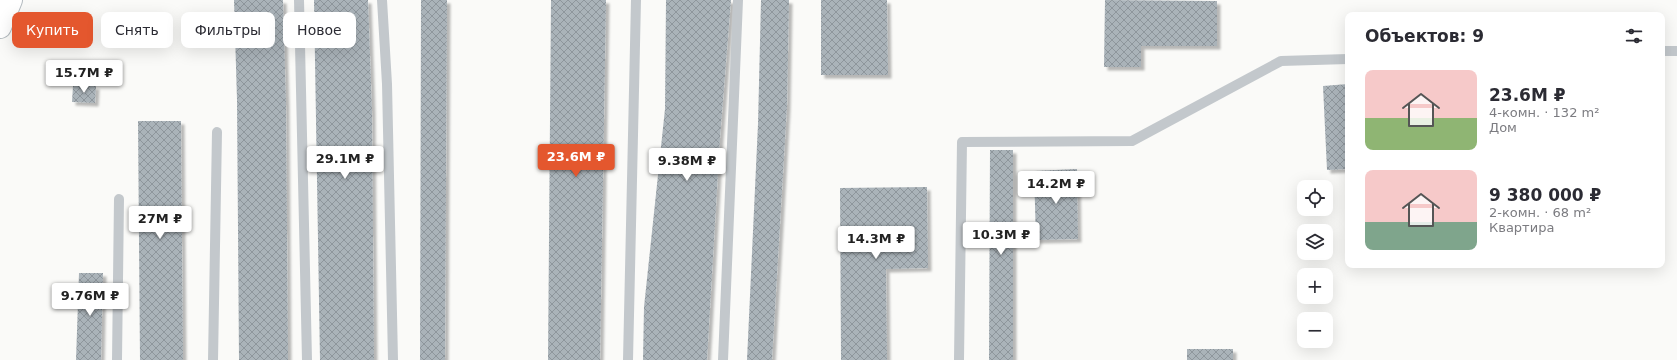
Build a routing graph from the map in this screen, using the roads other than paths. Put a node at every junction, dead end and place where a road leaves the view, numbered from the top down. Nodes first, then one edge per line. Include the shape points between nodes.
1 (11, 0) edge
2 (299, 0) edge
3 (382, 0) edge
4 (636, 0) edge
5 (738, 0) edge
6 (0, 27) edge
7 (1665, 51) edge
8 (1677, 51) edge
9 (1345, 59) edge
10 (217, 132) dead end
11 (119, 199) dead end
12 (117, 360) edge
13 (213, 360) edge
14 (307, 360) edge
15 (393, 360) edge
16 (628, 360) edge
17 (723, 360) edge
18 (959, 360) edge

1 - 6 street
2 - 14 lane
3 - 15 lane via 387,84
4 - 16 lane
5 - 17 lane
7 - 8 lane
9 - 18 lane via 1281,61 1132,141 962,142
10 - 13 lane
11 - 12 lane

